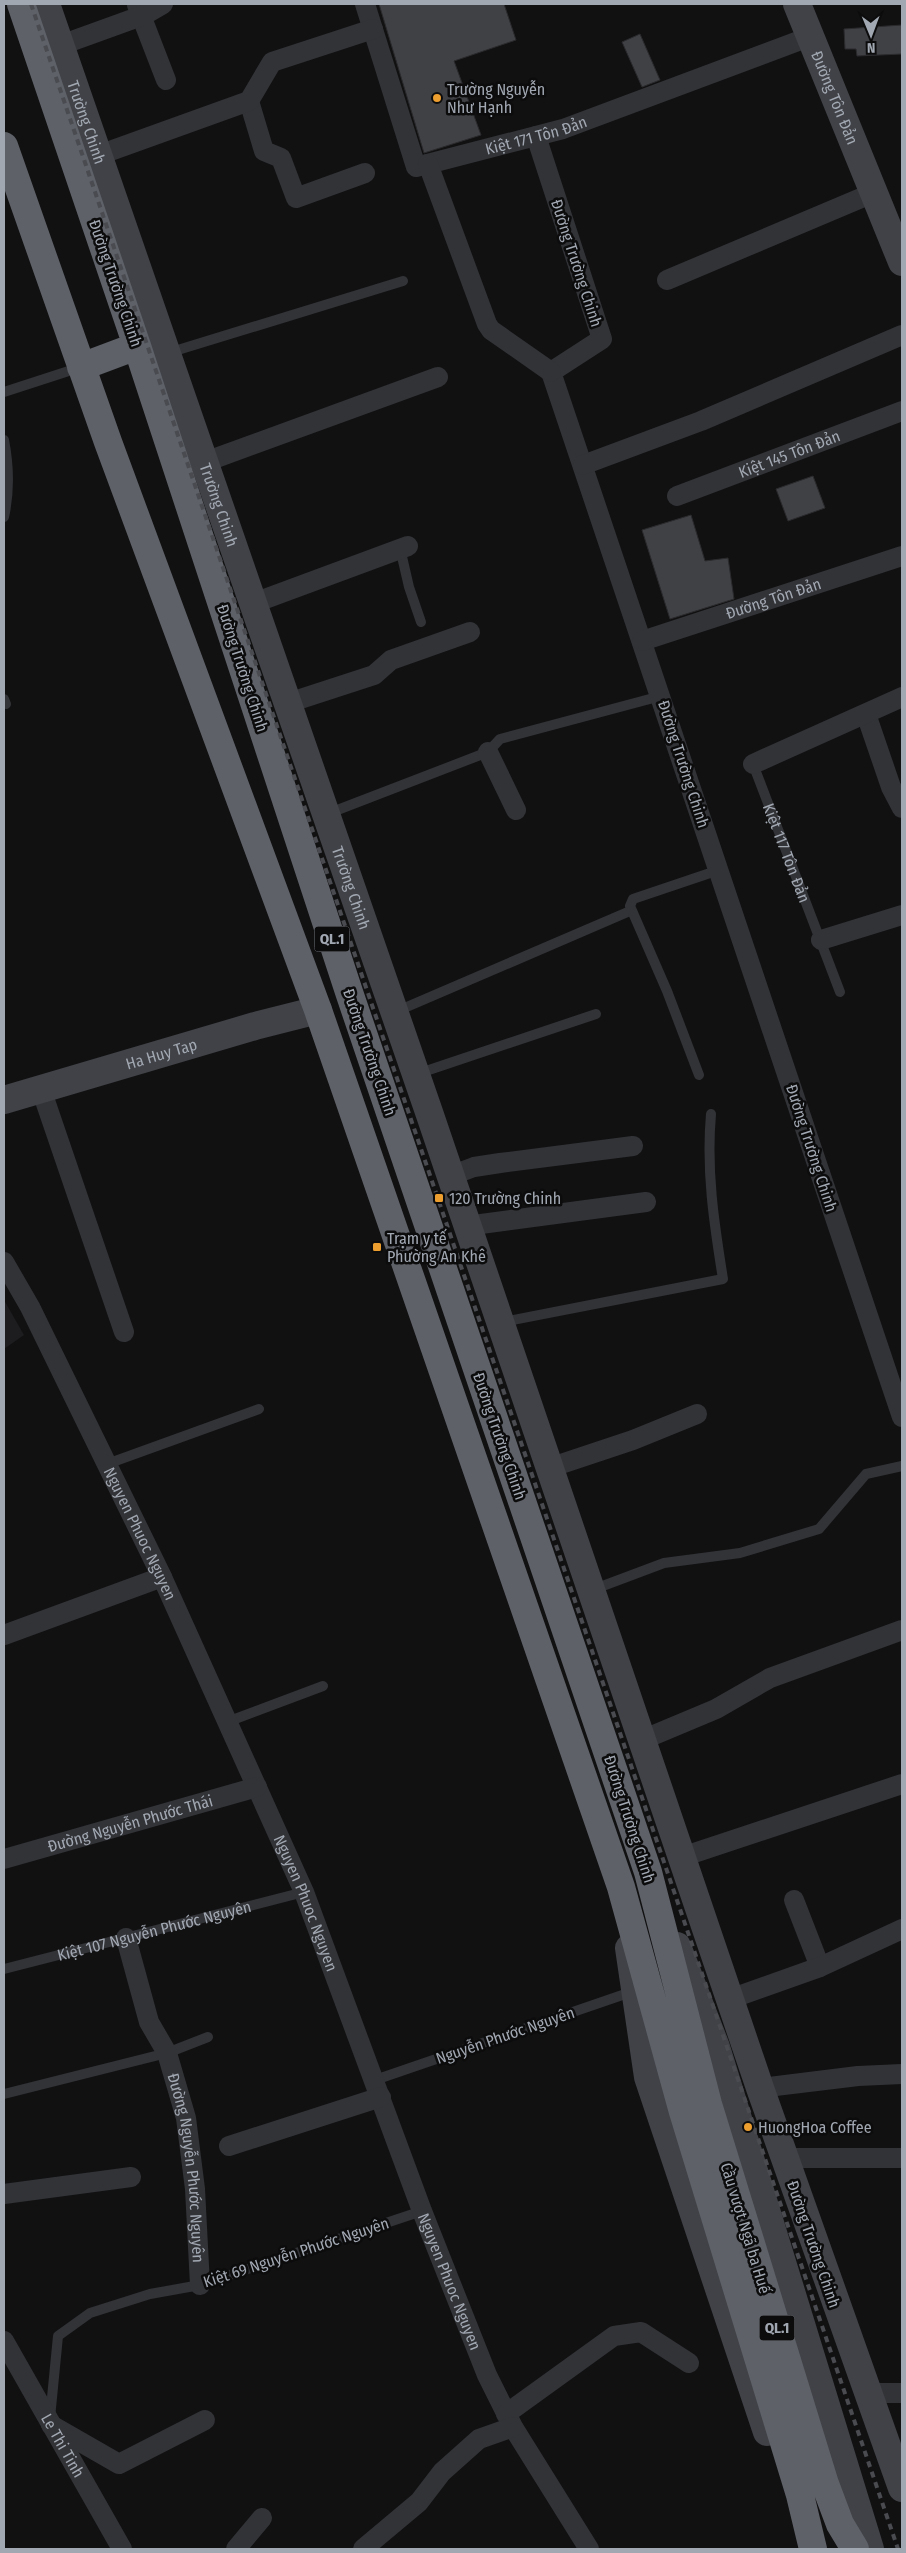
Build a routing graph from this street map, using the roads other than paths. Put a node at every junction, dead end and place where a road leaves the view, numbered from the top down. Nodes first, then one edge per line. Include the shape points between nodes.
1 (21, 4) edge
2 (46, 4) edge
3 (163, 4) edge
4 (797, 4) edge
5 (366, 6) edge
6 (139, 10) edge
7 (373, 29) junction
8 (809, 37) junction
9 (61, 45) junction
10 (166, 80) dead end
11 (249, 101) junction
12 (536, 136) junction
13 (4, 146) edge
14 (99, 155) junction
15 (428, 164) junction
16 (365, 173) dead end
17 (873, 192) junction
18 (902, 262) edge
19 (667, 280) dead end
20 (403, 281) dead end
21 (902, 335) edge
22 (137, 346) junction
23 (168, 353) junction
24 (81, 367) junction
25 (551, 372) junction
26 (438, 377) dead end
27 (4, 392) edge
28 (902, 411) edge
29 (4, 440) edge
30 (205, 462) junction
31 (583, 465) junction
32 (677, 496) dead end
33 (4, 516) edge
34 (404, 547) joint
35 (902, 556) edge
36 (254, 603) junction
37 (421, 622) dead end
38 (470, 632) dead end
39 (642, 641) junction
40 (661, 696) junction
41 (902, 697) edge
42 (288, 703) junction
43 (866, 714) junction
44 (488, 752) junction
45 (753, 764) joint
46 (902, 808) edge
47 (516, 810) dead end
48 (326, 814) junction
49 (719, 870) junction
50 (630, 911) junction
51 (902, 915) edge
52 (821, 940) junction
53 (840, 992) dead end
54 (318, 1010) junction
55 (393, 1010) junction
56 (596, 1014) dead end
57 (416, 1074) junction
58 (700, 1074) dead end
59 (40, 1089) junction
60 (4, 1100) edge
61 (711, 1114) dead end
62 (633, 1146) dead end
63 (450, 1176) junction
64 (646, 1202) dead end
65 (466, 1226) junction
66 (4, 1262) edge
67 (499, 1323) junction
68 (124, 1332) dead end
69 (259, 1409) dead end
70 (697, 1414) dead end
71 (902, 1417) edge
72 (107, 1464) junction
73 (902, 1466) edge
74 (549, 1468) junction
75 (162, 1577) junction
76 (591, 1590) junction
77 (902, 1630) edge
78 (4, 1635) edge
79 (323, 1686) dead end
80 (227, 1722) junction
81 (642, 1740) junction
82 (902, 1784) edge
83 (257, 1787) junction
84 (682, 1857) junction
85 (4, 1859) edge
86 (648, 1872) junction
87 (621, 1887) junction
88 (304, 1892) junction
89 (794, 1900) dead end
90 (902, 1929) edge
91 (126, 1938) junction
92 (820, 1967) junction
93 (4, 1969) edge
94 (634, 1991) junction
95 (730, 1999) junction
96 (208, 2037) dead end
97 (167, 2053) junction
98 (902, 2074) edge
99 (378, 2088) junction
100 (760, 2088) junction
101 (4, 2094) edge
102 (696, 2108) junction
103 (229, 2146) dead end
104 (784, 2158) junction
105 (902, 2158) edge
106 (131, 2177) dead end
107 (4, 2194) edge
108 (422, 2211) junction
109 (200, 2285) junction
110 (4, 2341) edge
111 (689, 2363) dead end
112 (867, 2393) junction
113 (902, 2393) edge
114 (205, 2420) dead end
115 (509, 2420) junction
116 (50, 2424) junction
117 (902, 2488) edge
118 (262, 2518) dead end
119 (122, 2549) edge
120 (236, 2549) edge
121 (363, 2549) edge
122 (588, 2549) edge
123 (806, 2549) edge
124 (813, 2549) edge
125 (866, 2549) edge

1 - 22 highway, Đường Trường Chinh / QL.1
2 - 9 street, Trường Chinh
3 - 6 street
4 - 8 street, Đường Tôn Đản
5 - 7 street
6 - 9 street
6 - 10 street
7 - 11 street via 272,62
7 - 15 street via 416,167
8 - 12 street, Kiệt 171 Tôn Đản via 563,129
8 - 17 street, Đường Tôn Đản
9 - 14 street, Trường Chinh
11 - 14 street
11 - 16 street via 264,151 281,158 296,198
12 - 15 street, Kiệt 171 Tôn Đản
12 - 25 street, Đường Trường Chinh via 602,339
13 - 24 highway, Đường Trường Chinh / QL.1
14 - 23 street, Trường Chinh
15 - 25 street via 487,324
17 - 18 street, Đường Tôn Đản
17 - 19 street
20 - 23 lane
21 - 31 street via 701,422
22 - 24 highway
22 - 86 highway, Đường Trường Chinh / QL.1 via 350,996
23 - 30 street, Trường Chinh
24 - 27 lane
24 - 54 highway, Đường Trường Chinh / QL.1
25 - 31 street, Đường Trường Chinh
26 - 30 street
28 - 32 street, Kiệt 145 Tôn Đản
29 - 33 lane via 9,490
30 - 36 street, Trường Chinh
31 - 39 street, Đường Trường Chinh
34 - 36 street
34 - 37 lane via 409,587
35 - 39 street, Đường Tôn Đản
36 - 42 street, Trường Chinh
38 - 42 street via 391,660 374,675
39 - 40 street, Đường Trường Chinh
40 - 44 lane via 500,739
40 - 49 street, Đường Trường Chinh
41 - 43 street
42 - 48 street, Trường Chinh
43 - 45 street
43 - 46 street via 891,787
44 - 47 street
44 - 48 lane
45 - 52 lane, Kiệt 117 Tôn Đản
48 - 55 street, Trường Chinh
49 - 50 lane via 633,899
49 - 71 street, Đường Trường Chinh
50 - 55 lane
50 - 58 lane
51 - 52 street
52 - 53 lane, Kiệt 117 Tôn Đản
54 - 59 street, Ha Huy Tap
54 - 87 highway, Đường Trường Chinh / QL.1
55 - 57 street, Đường Trường Chinh
56 - 57 lane
57 - 63 street, Đường Trường Chinh
59 - 60 street, Ha Huy Tap
59 - 68 street
61 - 67 lane via 708,1146 710,1201 722,1279
62 - 63 street via 474,1167
63 - 65 street, Đường Trường Chinh
64 - 65 street
65 - 67 street, Đường Trường Chinh
66 - 72 street, Nguyen Phuoc Nguyen via 30,1306
67 - 74 street, Đường Trường Chinh
69 - 72 lane
70 - 74 street
72 - 75 street, Nguyen Phuoc Nguyen
73 - 76 lane via 866,1474 818,1529 740,1553 664,1564
74 - 76 street, Đường Trường Chinh
75 - 78 street
75 - 80 street, Nguyen Phuoc Nguyen
76 - 81 street, Đường Trường Chinh
77 - 81 street via 770,1678 716,1709
79 - 80 lane
80 - 83 street, Nguyen Phuoc Nguyen
81 - 84 street, Đường Trường Chinh
82 - 84 street
83 - 85 street, Đường Nguyễn Phước Thái
83 - 88 street, Nguyen Phuoc Nguyen
84 - 95 street, Đường Trường Chinh
86 - 102 highway, Đường Trường Chinh / QL.1
86 - 125 street via 716,2047
87 - 94 street
87 - 102 highway, Đường Trường Chinh / QL.1
88 - 91 lane, Kiệt 107 Nguyễn Phước Nguyên
88 - 99 street, Nguyen Phuoc Nguyen
89 - 92 street
90 - 92 street
91 - 93 lane, Kiệt 107 Nguyễn Phước Nguyên
91 - 97 street, Đường Nguyễn Phước Nguyên via 150,2022
92 - 95 street
94 - 99 lane, Nguyễn Phước Nguyên
94 - 123 street via 648,2077
95 - 100 street, Đường Trường Chinh
96 - 97 lane, Đường Nguyễn Phước Nguyên
97 - 101 lane, Đường Nguyễn Phước Nguyên
97 - 109 street, Đường Nguyễn Phước Nguyên via 186,2118 195,2189
98 - 100 street
99 - 103 street
99 - 108 street, Nguyen Phuoc Nguyen
100 - 104 street, Đường Trường Chinh
102 - 124 highway, Cầu vượt Ngã ba Huế / QL.1
102 - 125 highway, Cầu vượt Ngã ba Huế / QL.1 via 840,2524
104 - 105 street
104 - 112 street, Đường Trường Chinh
106 - 107 street
108 - 109 lane, Kiệt 69 Nguyễn Phước Nguyên
108 - 115 street, Nguyen Phuoc Nguyen via 487,2374
109 - 116 lane, Kiệt 69 Nguyễn Phước Nguyên via 150,2294 90,2313 58,2336
110 - 116 street, Le Thi Tinh
111 - 115 street via 641,2332 614,2336
112 - 113 street
112 - 117 street, Đường Trường Chinh
114 - 116 street via 119,2464
115 - 121 street via 479,2439 442,2472 419,2502
115 - 122 street, Nguyen Phuoc Nguyen
116 - 119 street, Le Thi Tinh
118 - 120 street

